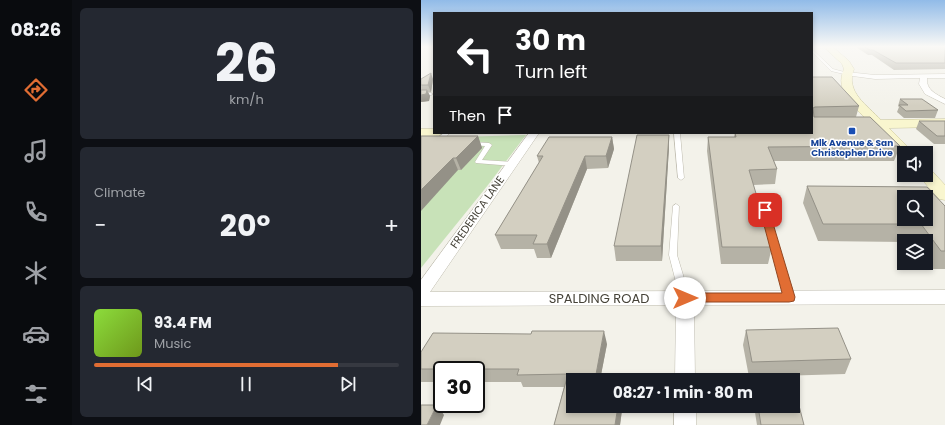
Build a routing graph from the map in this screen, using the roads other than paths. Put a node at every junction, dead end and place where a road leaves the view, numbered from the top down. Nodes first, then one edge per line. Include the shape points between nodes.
1 (830, 67) edge
2 (848, 67) edge
3 (847, 74) junction
4 (924, 76) junction
5 (945, 76) edge
6 (421, 94) edge
7 (431, 94) dead end
8 (945, 102) edge
9 (945, 123) edge
10 (857, 124) edge
11 (879, 124) junction
12 (433, 132) edge
13 (421, 133) edge
14 (446, 134) edge
15 (533, 134) edge
16 (677, 134) edge
17 (445, 143) edge
18 (466, 144) edge
19 (899, 146) edge
20 (512, 164) junction
21 (681, 178) dead end
22 (933, 182) edge
23 (945, 195) edge
24 (677, 206) dead end
25 (765, 210) dead end
26 (421, 292) edge
27 (789, 297) junction
28 (945, 297) edge
29 (421, 298) edge
30 (685, 298) junction
31 (685, 373) edge
32 (685, 413) edge
33 (685, 425) edge

1 - 3 lane via 836,72
2 - 3 street
3 - 4 street via 875,77
3 - 11 street via 846,88
4 - 5 street
4 - 8 street via 923,84 928,92
6 - 7 lane
9 - 11 street
10 - 11 street
11 - 19 street
12 - 13 street
14 - 17 lane via 437,141
15 - 20 street, FREDERICA LANE
16 - 21 lane
18 - 20 lane via 489,145 478,162
20 - 26 street, FREDERICA LANE
22 - 23 street
24 - 30 lane via 673,255
25 - 27 lane
27 - 28 street, SPALDING ROAD
27 - 30 street, SPALDING ROAD
29 - 30 street, SPALDING ROAD
30 - 31 street
32 - 33 street

